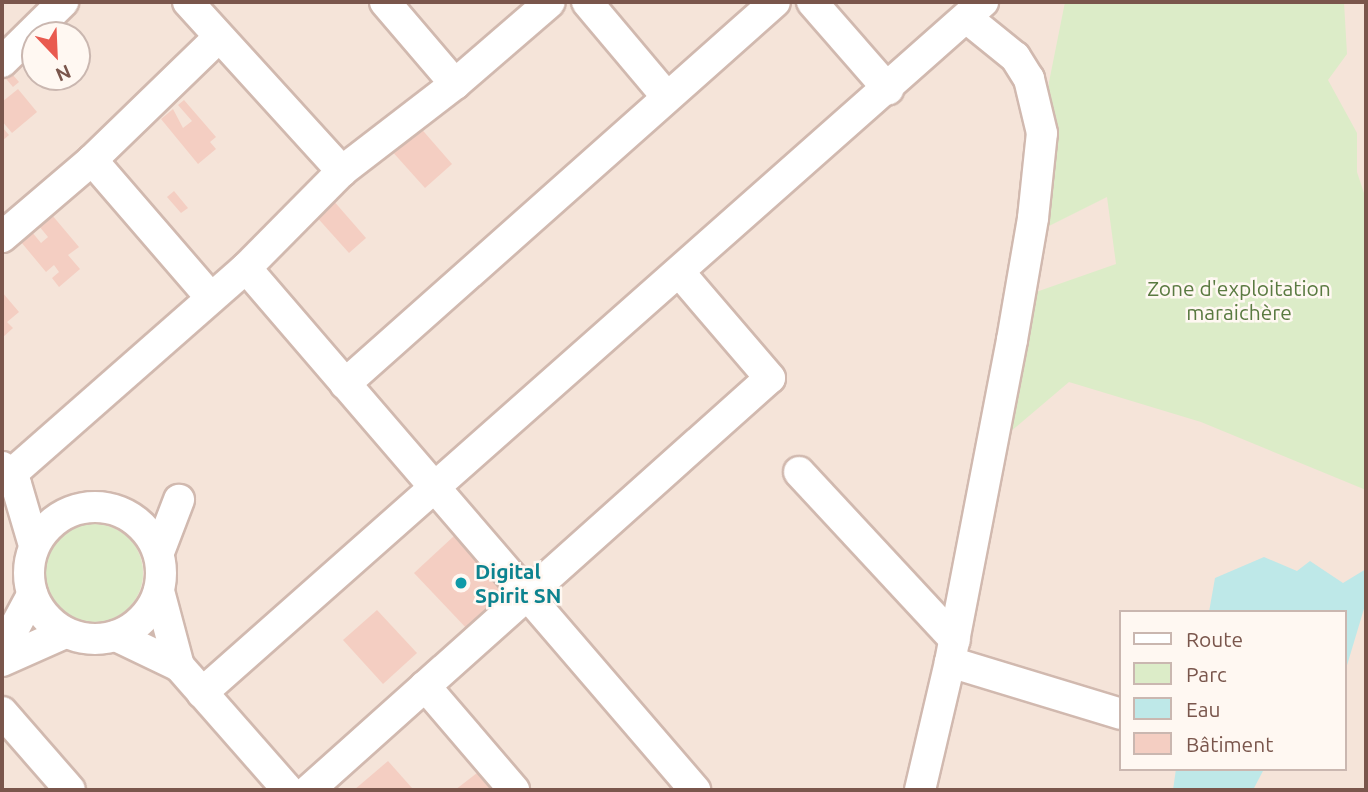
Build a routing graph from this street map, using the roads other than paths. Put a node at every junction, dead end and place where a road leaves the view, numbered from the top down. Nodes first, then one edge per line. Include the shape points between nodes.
1 (63, 2) edge
2 (188, 2) edge
3 (385, 2) edge
4 (550, 2) edge
5 (587, 2) edge
6 (775, 2) edge
7 (812, 2) edge
8 (976, 10) edge
9 (218, 38) junction
10 (2, 62) edge
11 (455, 84) junction
12 (888, 89) junction
13 (667, 97) junction
14 (92, 160) junction
15 (342, 171) junction
16 (2, 237) edge
17 (246, 268) junction
18 (680, 273) junction
19 (211, 298) junction
20 (345, 384) junction
21 (799, 472) dead end
22 (9, 475) edge
23 (435, 488) junction
24 (72, 510) junction
25 (136, 520) junction
26 (34, 545) junction
27 (159, 552) junction
28 (159, 591) junction
29 (527, 594) junction
30 (32, 595) junction
31 (65, 633) junction
32 (116, 636) junction
33 (2, 651) edge
34 (952, 651) junction
35 (2, 661) edge
36 (179, 666) junction
37 (425, 686) junction
38 (202, 693) junction
39 (2, 712) edge
40 (1120, 714) edge
41 (289, 789) edge
42 (70, 790) edge
43 (514, 790) edge
44 (695, 790) edge
45 (920, 790) edge

1 - 10 street
2 - 9 street
3 - 11 street
4 - 11 street
5 - 13 street
6 - 13 street
7 - 12 street
8 - 12 street
8 - 34 street via 1030,79 1042,133 1031,232
9 - 14 street
9 - 15 street
11 - 15 street
12 - 18 street
13 - 20 street
14 - 16 street
14 - 19 street
15 - 17 street
17 - 19 street
17 - 20 street
18 - 23 street
18 - 29 street via 770,377
19 - 22 street
20 - 23 street
21 - 34 street
22 - 24 street
22 - 26 street
23 - 29 street
23 - 38 street
24 - 25 street via 105,508
24 - 26 street via 49,524
25 - 27 street
25 - 27 street via 179,500
26 - 30 street via 28,569
27 - 28 street
28 - 32 street via 136,626
28 - 36 street
29 - 37 street
29 - 44 street
30 - 31 street via 45,617
30 - 33 street
31 - 32 street via 90,639
31 - 35 street
32 - 36 street
34 - 40 street
34 - 45 street
36 - 38 street
37 - 41 street
37 - 43 street
38 - 41 street
39 - 42 street

